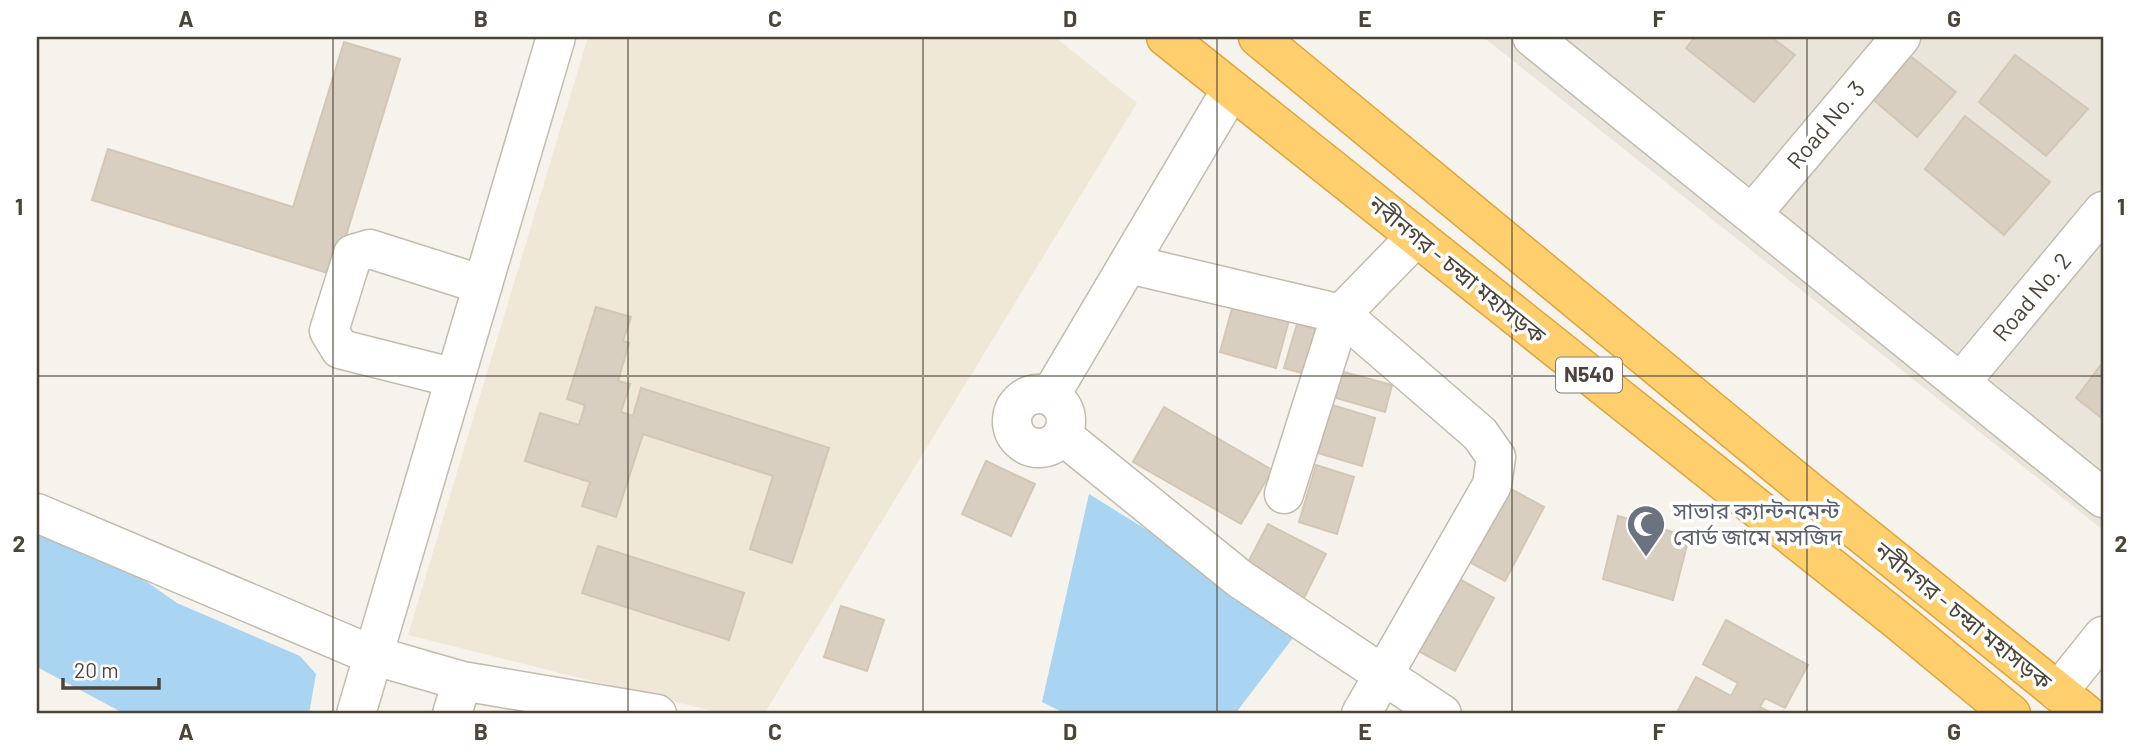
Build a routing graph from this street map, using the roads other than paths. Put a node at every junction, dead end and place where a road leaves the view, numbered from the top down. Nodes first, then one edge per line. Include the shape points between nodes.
1 (556, 37) edge
2 (1166, 37) edge
3 (1258, 37) edge
4 (1901, 37) edge
5 (1548, 42) edge
6 (1231, 90) junction
7 (2103, 211) edge
8 (1752, 214) junction
9 (1416, 237) junction
10 (1129, 264) junction
11 (483, 285) junction
12 (1341, 314) junction
13 (455, 378) junction
14 (1960, 383) junction
15 (1284, 494) dead end
16 (2103, 498) edge
17 (37, 513) edge
18 (2103, 636) edge
19 (372, 655) junction
20 (1384, 673) junction
21 (457, 698) edge
22 (2072, 703) edge
23 (634, 712) edge
24 (356, 714) edge
25 (1361, 714) edge
26 (1442, 714) edge
27 (2010, 714) edge

1 - 11 street
2 - 6 highway, নবীনগর - চন্দ্রা মহাসড়ক / N540
3 - 22 highway, নবীনগর - চন্দ্রা মহাসড়ক / N540 via 1785,473
4 - 8 street, Road No. 3
5 - 8 street
6 - 9 highway, নবীনগর - চন্দ্রা মহাসড়ক / N540
6 - 10 street
7 - 14 street, Road No. 2
8 - 14 street
9 - 12 street
9 - 27 highway, নবীনগর - চন্দ্রা মহাসড়ক / N540
10 - 12 street
10 - 20 street via 1050,396 1033,394 1016,406 1012,427 1017,437 1034,448 1045,448 1062,435 1240,579
11 - 13 street
11 - 13 street via 370,248 353,254 329,331 340,349
12 - 15 street
12 - 20 street via 1480,434 1496,457 1492,485
13 - 19 street
14 - 16 street
17 - 19 street
18 - 22 street
19 - 21 street
19 - 24 street
20 - 25 street
20 - 26 street
21 - 23 street

